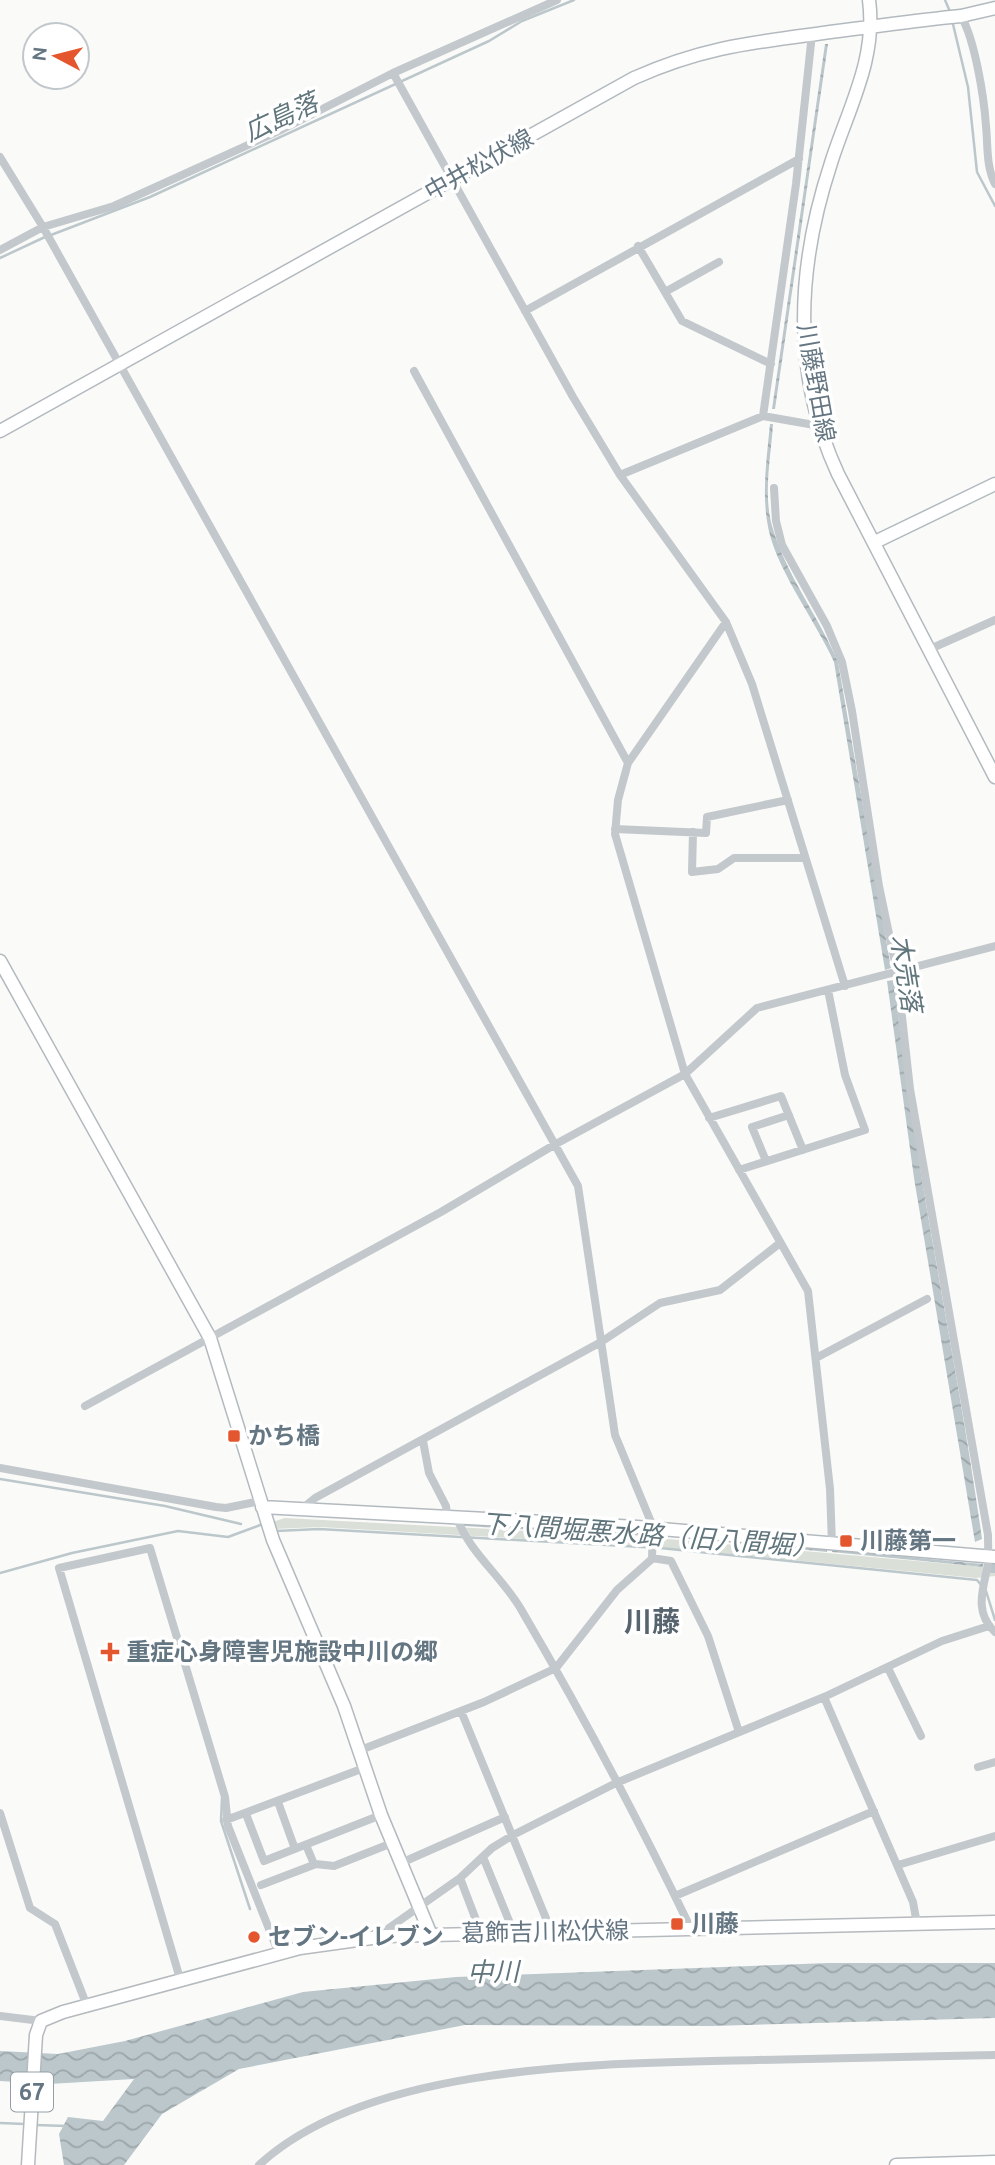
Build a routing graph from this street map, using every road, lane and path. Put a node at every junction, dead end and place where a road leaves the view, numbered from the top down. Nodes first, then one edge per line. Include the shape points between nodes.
1 (557, 0) edge
2 (869, 0) edge
3 (995, 8) edge
4 (961, 16) junction
5 (871, 27) junction
6 (812, 34) junction
7 (394, 75) junction
8 (0, 157) edge
9 (799, 159) junction
10 (453, 179) junction
11 (995, 184) edge
12 (46, 233) junction
13 (638, 246) junction
14 (0, 250) edge
15 (719, 262) dead end
16 (665, 292) junction
17 (525, 311) junction
18 (119, 363) junction
19 (771, 364) junction
20 (414, 372) dead end
21 (763, 416) junction
22 (820, 426) junction
23 (0, 431) edge
24 (620, 475) junction
25 (995, 484) edge
26 (774, 488) dead end
27 (875, 542) junction
28 (995, 620) edge
29 (726, 622) junction
30 (930, 649) junction
31 (628, 763) junction
32 (995, 778) edge
33 (788, 800) junction
34 (615, 829) junction
35 (693, 832) junction
36 (804, 858) junction
37 (995, 946) edge
38 (0, 961) edge
39 (897, 972) junction
40 (845, 986) junction
41 (828, 990) junction
42 (685, 1074) junction
43 (789, 1115) junction
44 (709, 1118) junction
45 (554, 1145) junction
46 (803, 1150) junction
47 (766, 1161) junction
48 (738, 1170) junction
49 (780, 1243) junction
50 (927, 1299) dead end
51 (210, 1338) junction
52 (601, 1342) junction
53 (816, 1357) junction
54 (85, 1406) dead end
55 (423, 1441) junction
56 (0, 1468) edge
57 (262, 1508) junction
58 (303, 1508) junction
59 (456, 1522) junction
60 (652, 1534) junction
61 (832, 1544) junction
62 (652, 1558) junction
63 (990, 1561) edge
64 (992, 1629) edge
65 (556, 1668) junction
66 (888, 1668) junction
67 (824, 1697) junction
68 (461, 1711) junction
69 (740, 1732) junction
70 (921, 1736) dead end
71 (358, 1751) junction
72 (995, 1762) edge
73 (978, 1767) dead end
74 (364, 1768) junction
75 (616, 1783) junction
76 (278, 1802) junction
77 (874, 1811) junction
78 (0, 1813) edge
79 (246, 1814) junction
80 (381, 1815) junction
81 (505, 1817) junction
82 (226, 1820) junction
83 (513, 1835) junction
84 (995, 1836) edge
85 (392, 1843) junction
86 (306, 1845) junction
87 (295, 1849) junction
88 (483, 1857) junction
89 (401, 1863) junction
90 (314, 1864) junction
91 (898, 1865) junction
92 (460, 1878) junction
93 (261, 1885) dead end
94 (675, 1896) junction
95 (419, 1909) junction
96 (995, 1922) edge
97 (917, 1924) junction
98 (691, 1929) junction
99 (481, 1933) junction
100 (514, 1933) junction
101 (552, 1933) junction
102 (431, 1935) junction
103 (386, 1936) junction
104 (279, 1954) junction
105 (181, 1982) junction
106 (87, 2006) junction
107 (0, 2016) edge
108 (41, 2021) junction
109 (995, 2055) edge
110 (995, 2162) edge
111 (967, 2164) edge
112 (27, 2165) edge
113 (259, 2165) edge
114 (896, 2165) edge

1 - 7 street
2 - 5 main road, 川藤野田線
3 - 4 main road, 中井松伏線
4 - 5 main road, 中井松伏線
4 - 11 street via 977,76 989,173
5 - 6 main road, 中井松伏線
5 - 22 main road, 川藤野田線 via 863,76 831,163 807,253 803,307
6 - 9 street
6 - 10 main road, 中井松伏線 via 747,42 680,58 634,78
7 - 10 street
7 - 12 street via 114,206
8 - 12 street
9 - 13 street
9 - 19 street
10 - 17 street
10 - 18 main road, 中井松伏線
12 - 14 street
12 - 18 street
13 - 16 street
13 - 17 street
15 - 16 street
16 - 19 street via 682,321
17 - 24 street
18 - 23 main road, 中井松伏線
18 - 45 street
19 - 21 street
20 - 31 street
21 - 22 street
21 - 24 street
22 - 27 main road, 川藤野田線 via 838,474
24 - 29 street
25 - 27 main road
26 - 39 street via 782,545 842,662
27 - 30 main road, 川藤野田線
28 - 30 street
29 - 31 street
29 - 33 street via 752,684
30 - 32 main road, 川藤野田線
31 - 34 street
33 - 35 street via 707,817 706,833
33 - 36 street
34 - 35 street
34 - 42 street
35 - 36 street via 692,872 718,869 734,859
36 - 40 street
37 - 39 street
38 - 51 main road
39 - 40 street
39 - 63 street via 910,1089
40 - 41 street
41 - 42 street via 757,1008
41 - 46 street via 845,1075 865,1130
42 - 44 street
42 - 45 street
43 - 44 street via 781,1096
43 - 46 street
43 - 47 street via 752,1127
44 - 48 street
45 - 51 street
45 - 52 street via 582,1195
46 - 47 street
47 - 48 street
48 - 49 street
49 - 52 street via 720,1290 660,1303
49 - 53 street via 808,1291
50 - 53 street
51 - 54 street
51 - 57 main road
52 - 55 street
52 - 60 street via 615,1435
53 - 61 street
55 - 58 street
55 - 59 street via 429,1473
56 - 57 street via 216,1507
57 - 58 main road
57 - 71 main road via 344,1706
58 - 59 main road
59 - 60 main road
59 - 65 street via 469,1545 509,1588
60 - 61 main road
60 - 62 street
61 - 63 main road
62 - 65 street via 594,1617
62 - 69 street via 671,1561 704,1626
63 - 64 street via 979,1594
64 - 66 street via 942,1641
65 - 68 street
65 - 75 street
66 - 67 street
66 - 70 street
67 - 69 street
67 - 77 street
68 - 71 street
68 - 81 street
69 - 75 street
71 - 74 main road
72 - 73 street
74 - 76 street
74 - 80 main road
75 - 83 street
75 - 94 street
76 - 79 street
76 - 87 street
77 - 91 street
77 - 94 street
78 - 106 street via 30,1908 55,1924
79 - 82 street
79 - 87 street via 264,1861
80 - 85 main road
80 - 86 street
81 - 83 street
81 - 89 street
82 - 104 street
82 - 105 street via 225,1797 150,1548 59,1568
83 - 88 street
83 - 101 street
84 - 91 street
85 - 89 main road
85 - 90 street via 334,1866
86 - 87 street
86 - 90 street
88 - 92 street
88 - 100 street
89 - 95 main road
90 - 93 street
91 - 97 street
92 - 95 street
92 - 99 street
94 - 98 street
95 - 102 main road
95 - 103 street via 389,1928
96 - 97 main road, 葛飾吉川松伏線
97 - 98 main road, 葛飾吉川松伏線
98 - 101 main road, 葛飾吉川松伏線
99 - 100 main road, 葛飾吉川松伏線
99 - 102 main road, 葛飾吉川松伏線
100 - 101 main road, 葛飾吉川松伏線
102 - 103 main road, 葛飾吉川松伏線
103 - 104 main road, 葛飾吉川松伏線 via 323,1943
104 - 105 main road, 葛飾吉川松伏線
105 - 106 main road, 葛飾吉川松伏線
106 - 108 main road, 葛飾吉川松伏線
107 - 108 street
108 - 112 main road, 67 via 36,2035
109 - 113 street via 614,2066 446,2084 349,2110
110 - 111 main road
111 - 114 main road

